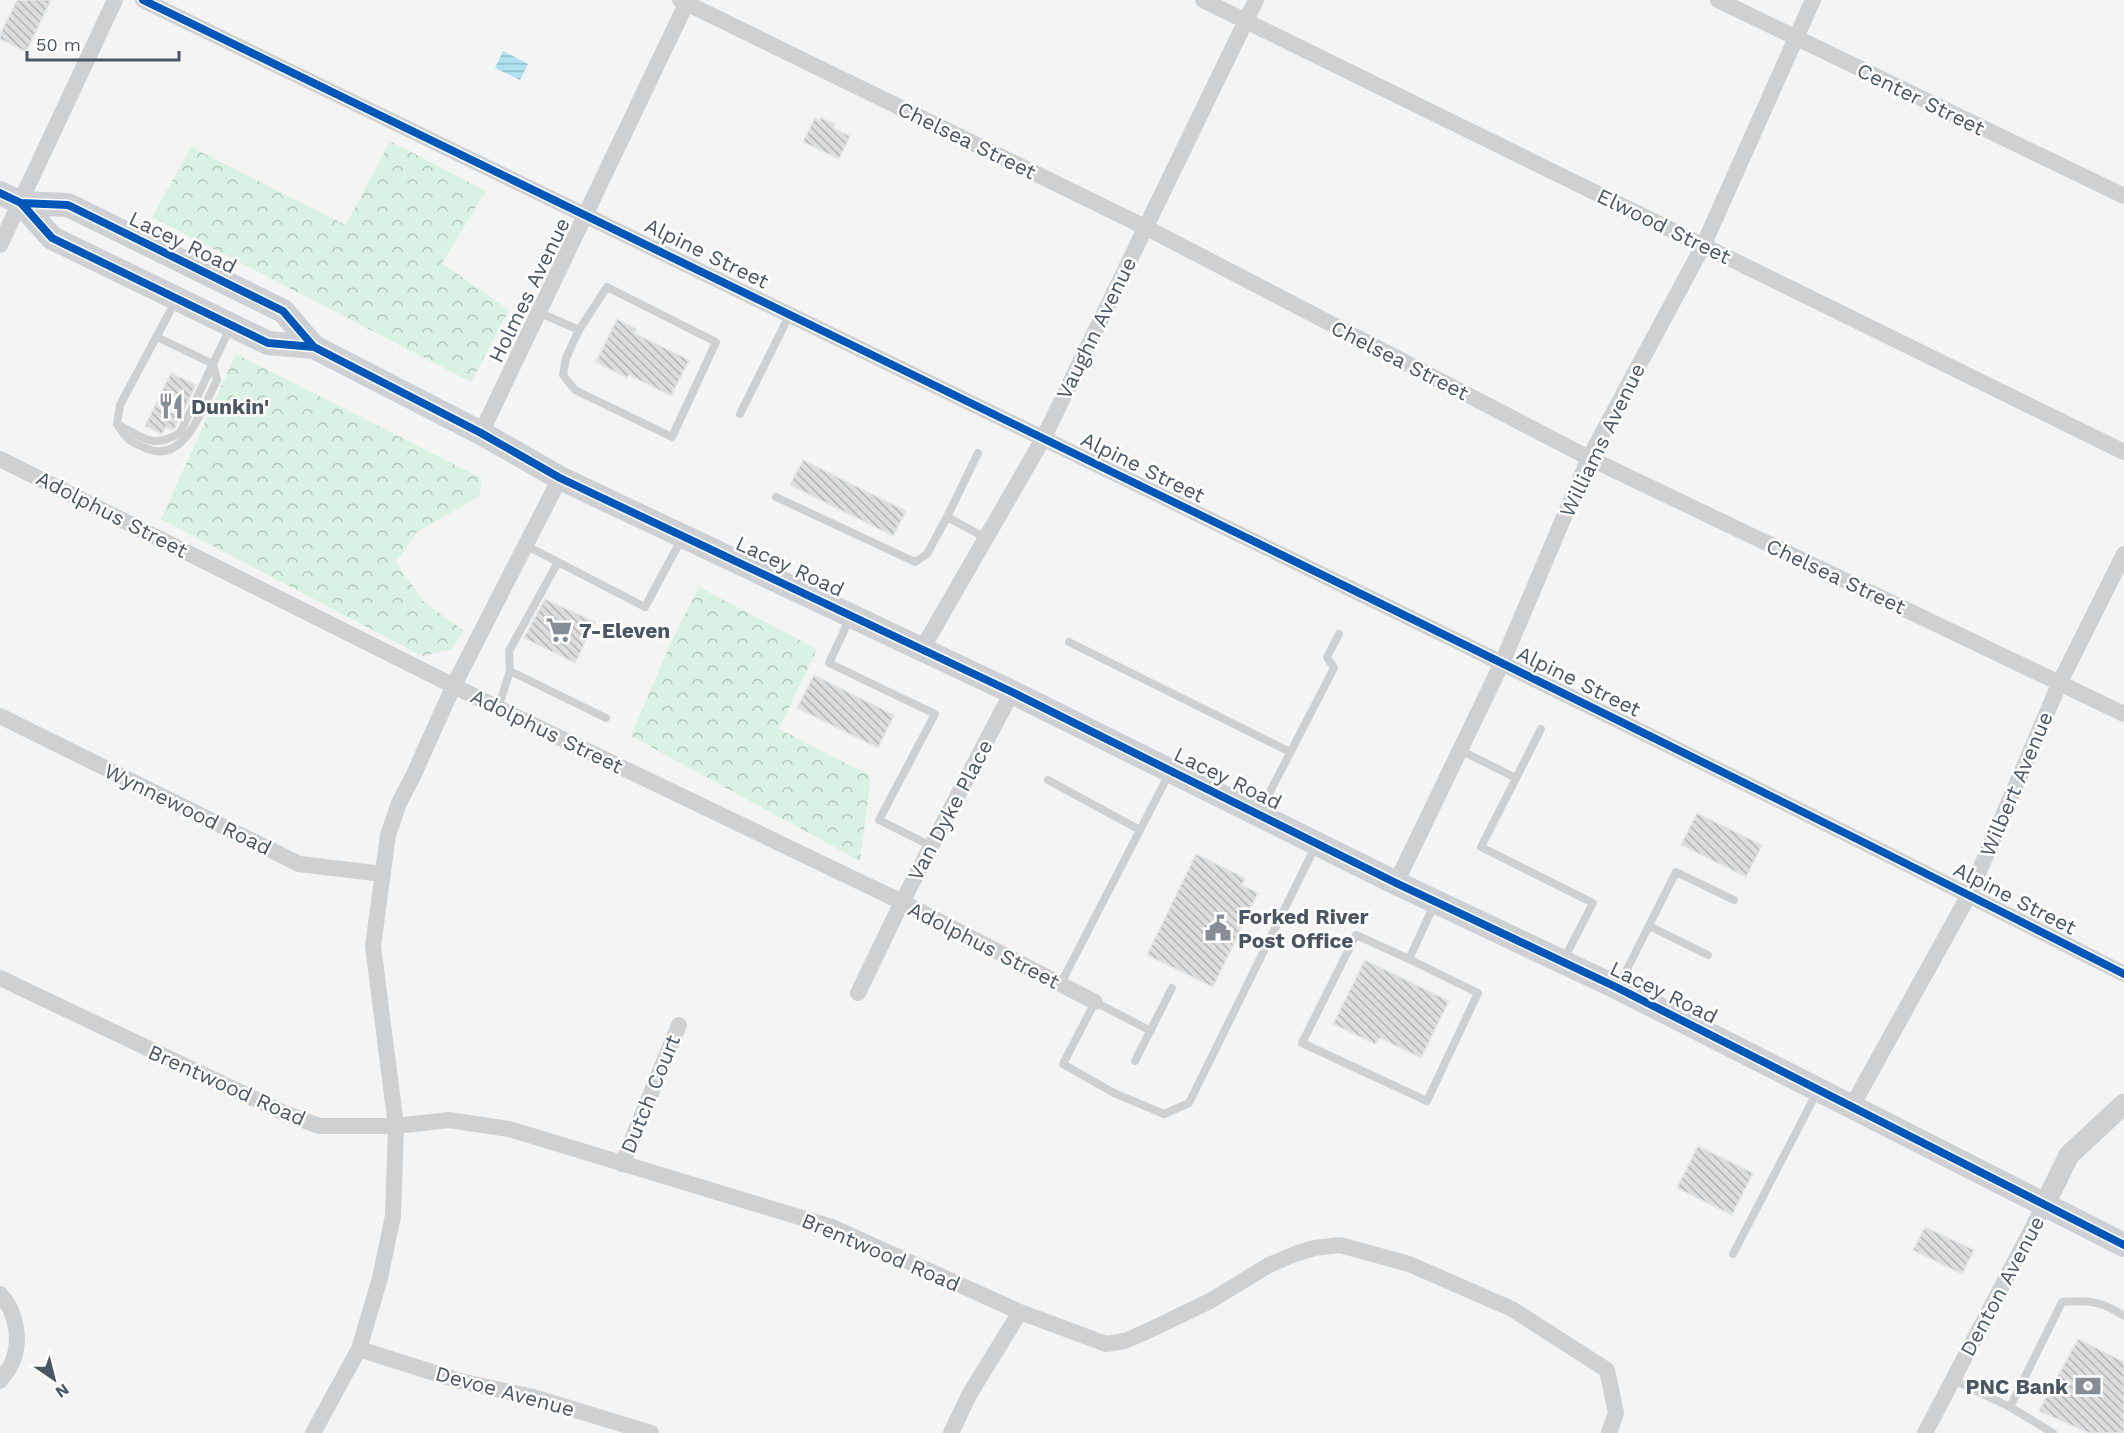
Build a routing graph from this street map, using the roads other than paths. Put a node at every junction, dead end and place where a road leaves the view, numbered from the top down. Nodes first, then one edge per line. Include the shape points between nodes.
1 (116, 0) edge
2 (143, 0) edge
3 (1203, 0) edge
4 (1256, 0) edge
5 (1718, 0) edge
6 (1813, 0) edge
7 (685, 1) edge
8 (1246, 20) junction
9 (1794, 38) junction
10 (2124, 196) edge
11 (10, 198) edge
12 (585, 214) junction
13 (1144, 227) junction
14 (0, 246) edge
15 (1703, 246) junction
16 (177, 299) junction
17 (538, 312) junction
18 (790, 314) junction
19 (231, 325) junction
20 (579, 330) junction
21 (157, 337) junction
22 (314, 347) junction
23 (213, 364) junction
24 (740, 414) dead end
25 (481, 433) junction
26 (1043, 439) junction
27 (2124, 452) edge
28 (978, 453) dead end
29 (0, 459) edge
30 (1589, 459) junction
31 (560, 478) junction
32 (776, 497) dead end
33 (947, 517) junction
34 (684, 535) junction
35 (986, 538) junction
36 (525, 545) junction
37 (2124, 554) edge
38 (558, 562) junction
39 (851, 615) junction
40 (1339, 634) dead end
41 (1069, 642) dead end
42 (922, 649) junction
43 (1502, 663) junction
44 (510, 671) junction
45 (2060, 682) junction
46 (454, 685) junction
47 (1012, 692) junction
48 (498, 708) junction
49 (2124, 714) edge
50 (0, 716) edge
51 (606, 718) dead end
52 (1541, 729) dead end
53 (1460, 750) junction
54 (1290, 752) junction
55 (1171, 770) junction
56 (1516, 778) junction
57 (1048, 780) dead end
58 (1259, 813) junction
59 (1140, 830) junction
60 (1317, 842) junction
61 (931, 846) junction
62 (383, 874) junction
63 (1396, 883) junction
64 (1969, 895) junction
65 (1734, 900) dead end
66 (902, 902) junction
67 (1436, 902) junction
68 (1649, 926) junction
69 (1708, 955) dead end
70 (1409, 959) junction
71 (1563, 962) junction
72 (2124, 974) edge
73 (0, 978) edge
74 (1060, 985) junction
75 (1172, 988) dead end
76 (1618, 988) junction
77 (858, 993) dead end
78 (1095, 1002) junction
79 (679, 1025) dead end
80 (1151, 1030) junction
81 (1135, 1061) dead end
82 (1819, 1089) junction
83 (2124, 1104) edge
84 (1852, 1106) junction
85 (396, 1126) junction
86 (622, 1164) junction
87 (2045, 1204) junction
88 (2124, 1245) edge
89 (1733, 1254) dead end
90 (0, 1294) edge
91 (1020, 1312) junction
92 (2124, 1316) edge
93 (359, 1349) junction
94 (1953, 1380) junction
95 (0, 1381) edge
96 (2010, 1407) junction
97 (313, 1433) edge
98 (651, 1433) edge
99 (951, 1433) edge
100 (1609, 1433) edge
101 (1925, 1433) edge
102 (2053, 1433) edge

1 - 11 street
2 - 12 street, Alpine Street
3 - 8 street, Elwood Street
4 - 8 street, Vaughn Avenue
5 - 9 street, Center Street
6 - 9 street, Williams Avenue
7 - 12 street, Holmes Avenue
7 - 13 street, Chelsea Street
8 - 13 street, Vaughn Avenue
8 - 15 street, Elwood Street
9 - 10 street, Center Street
9 - 15 street, Williams Avenue
11 - 14 street
11 - 16 main road, Lacey Road via 52,238
11 - 22 main road, Lacey Road via 68,205 283,311
12 - 17 street, Holmes Avenue
12 - 18 street, Alpine Street
13 - 26 street, Vaughn Avenue
13 - 30 street, Chelsea Street
15 - 27 street, Elwood Street
15 - 30 street, Williams Avenue
16 - 19 main road, Lacey Road
16 - 21 lane
17 - 20 lane
17 - 25 street, Holmes Avenue
18 - 24 lane
18 - 26 street, Alpine Street
19 - 22 main road, Lacey Road via 268,343
19 - 23 lane
20 - 20 lane via 563,375 574,390 672,437 716,342 607,287
21 - 23 lane
21 - 23 lane via 120,405 117,424 155,443 180,433
22 - 25 main road, Lacey Road
25 - 31 main road, Lacey Road
26 - 35 street, Vaughn Avenue
26 - 43 street, Alpine Street
28 - 33 lane
29 - 46 street, Adolphus Street
30 - 43 street, Williams Avenue
30 - 45 street, Chelsea Street
31 - 34 main road, Lacey Road
31 - 36 street
32 - 33 lane via 915,562 927,554
33 - 35 lane
34 - 38 lane via 645,607
34 - 39 main road, Lacey Road
35 - 42 street, Vaughn Avenue
36 - 38 lane
36 - 46 street
37 - 45 street, Wilbert Avenue
38 - 44 lane via 509,651
39 - 42 main road, Lacey Road
39 - 61 lane via 829,663 935,714 879,820
40 - 54 lane via 1327,657 1334,668
41 - 54 lane
42 - 47 main road, Lacey Road
43 - 53 street, Williams Avenue
43 - 64 street, Alpine Street
44 - 48 lane
44 - 51 lane
45 - 49 street, Chelsea Street
45 - 64 street, Wilbert Avenue
46 - 48 street, Adolphus Street
46 - 62 street via 399,803 388,835
47 - 55 main road, Lacey Road
47 - 61 street, Van Dyke Place
48 - 66 street, Adolphus Street
50 - 62 street, Wynnewood Road via 299,864
52 - 56 lane
53 - 56 lane
53 - 63 street, Williams Avenue
54 - 58 lane
55 - 58 main road, Lacey Road
55 - 59 lane
56 - 71 lane via 1481,847 1593,903
57 - 59 lane
58 - 60 main road, Lacey Road
59 - 74 lane
60 - 63 main road, Lacey Road
60 - 78 lane via 1189,1103 1164,1114 1114,1093 1063,1064
61 - 66 street, Van Dyke Place
62 - 85 street via 373,946
63 - 67 main road, Lacey Road
64 - 72 street, Alpine Street
64 - 84 street, Wilbert Avenue
65 - 68 lane via 1676,872
66 - 74 street, Adolphus Street
66 - 77 street, Van Dyke Place
67 - 70 lane
67 - 71 main road, Lacey Road
68 - 69 lane
68 - 76 lane
70 - 70 lane via 1356,934 1302,1044 1427,1101 1478,993
71 - 76 main road, Lacey Road
73 - 85 street, Brentwood Road via 319,1126
74 - 78 street, Adolphus Street
75 - 80 lane
76 - 82 main road, Lacey Road
78 - 80 lane
79 - 86 street, Dutch Court
80 - 81 lane
82 - 84 main road, Lacey Road
82 - 89 lane
83 - 87 street via 2069,1155
84 - 87 main road, Lacey Road
85 - 86 street, Brentwood Road via 449,1120 509,1129
85 - 93 street via 393,1216
86 - 91 street, Brentwood Road via 832,1227
87 - 88 main road, Lacey Road
87 - 94 street, Denton Avenue
90 - 95 street via 15,1320 17,1343 11,1365
91 - 99 street via 969,1395
91 - 100 street, Brentwood Road via 1106,1344 1125,1341 1210,1300 1269,1265 1314,1248 1340,1245 1409,1264 1512,1310 1607,1370 1616,1413
92 - 96 lane via 2086,1300 2062,1302
93 - 97 street
93 - 98 street, Devoe Avenue
94 - 96 lane
94 - 101 street, Denton Avenue
96 - 102 lane

